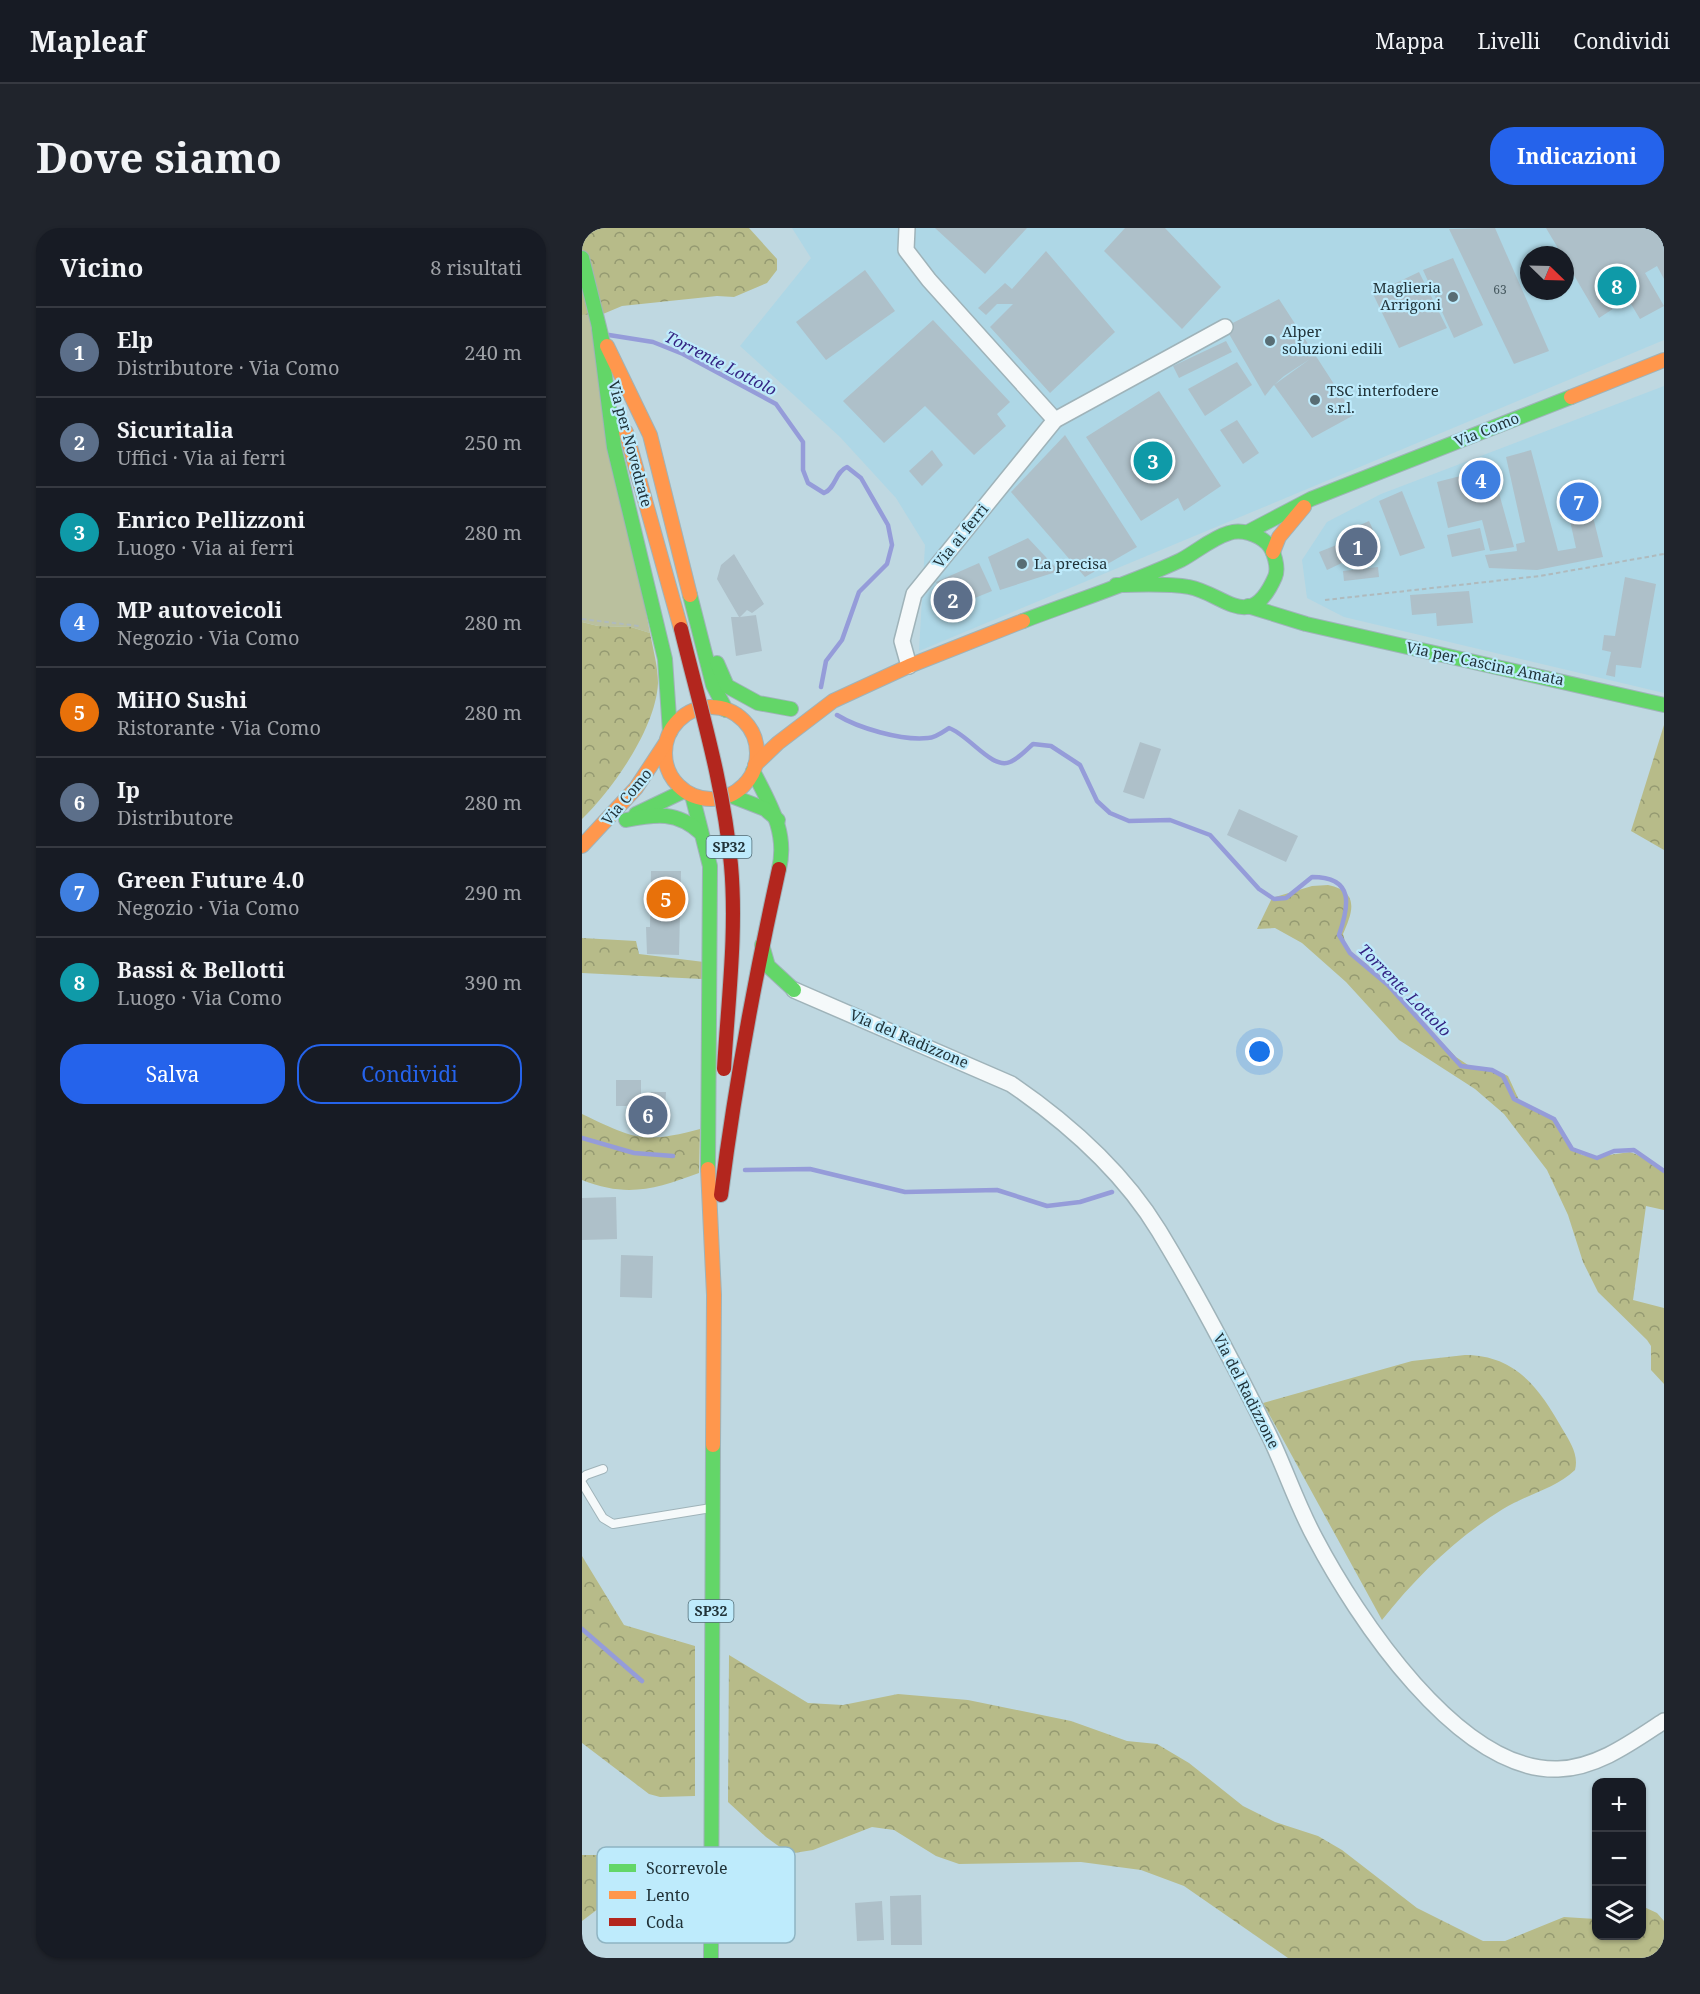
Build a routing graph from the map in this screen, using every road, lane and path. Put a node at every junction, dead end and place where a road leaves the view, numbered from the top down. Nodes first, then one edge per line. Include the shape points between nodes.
1 (906, 228) edge
2 (582, 258) edge
3 (1225, 327) dead end
4 (606, 355) junction
5 (1664, 360) edge
6 (1055, 420) junction
7 (1311, 499) junction
8 (1248, 532) junction
9 (1212, 543) junction
10 (1273, 552) junction
11 (1664, 554) edge
12 (1274, 584) junction
13 (1116, 585) junction
14 (1210, 594) junction
15 (1325, 600) dead end
16 (1248, 606) junction
17 (697, 617) junction
18 (582, 618) edge
19 (1306, 624) junction
20 (659, 629) junction
21 (909, 666) junction
22 (833, 701) junction
23 (1664, 705) edge
24 (791, 709) junction
25 (729, 711) junction
26 (668, 738) junction
27 (754, 768) junction
28 (688, 793) junction
29 (729, 795) junction
30 (626, 820) junction
31 (778, 820) junction
32 (701, 833) junction
33 (586, 842) edge
34 (762, 945) junction
35 (755, 982) junction
36 (794, 990) junction
37 (713, 1263) junction
38 (603, 1469) dead end
39 (582, 1481) edge
40 (585, 1495) edge
41 (712, 1507) junction
42 (1664, 1721) edge
43 (711, 1847) edge
44 (711, 1943) edge
45 (711, 1958) edge

1 - 6 street via 906,250 923,272
2 - 4 main road
3 - 6 street, Via ai ferri
4 - 17 main road via 650,435
4 - 20 main road via 614,447
4 - 37 main road, Via per Novedrate / SP32, bridge via 681,629 731,864 732,935
5 - 7 main road, Via Como
6 - 21 street, Via ai ferri via 914,594 902,641
7 - 8 main road, Via Como
7 - 10 main road, Via Como via 1284,530
8 - 9 main road via 1229,533
8 - 10 main road via 1267,543
9 - 13 main road
9 - 14 main road via 1205,550 1201,571
10 - 12 main road via 1277,572
11 - 15 path via 1540,576
12 - 16 main road via 1267,595
12 - 19 main road, Via per Cascina Amata via 1285,608
13 - 14 main road via 1165,584
13 - 21 main road
14 - 16 main road via 1227,605
16 - 19 main road, Via per Cascina Amata
17 - 24 main road via 727,686 758,703
17 - 25 main road via 713,685
18 - 20 path
19 - 23 main road, Via per Cascina Amata
20 - 26 main road via 670,682
21 - 22 main road
22 - 24 main road
22 - 27 main road via 778,743
24 - 25 main road
25 - 26 main road via 697,709 687,714
25 - 27 main road via 752,733 756,746
26 - 28 main road via 665,760 669,773
26 - 33 main road, Via Como via 641,782
27 - 29 main road via 742,786
27 - 31 main road
28 - 29 main road via 711,799
28 - 30 main road
28 - 32 main road
29 - 31 main road via 759,806
30 - 32 main road via 674,815 692,823
30 - 33 main road
31 - 34 main road via 783,853
32 - 37 main road via 710,866 707,1137
34 - 35 main road
34 - 36 main road via 768,966
35 - 36 main road
35 - 37 main road via 731,1114
36 - 42 street, Via del Radizzone via 1011,1084 1092,1149 1128,1188 1158,1229 1201,1304 1342,1587 1370,1631 1442,1713 1474,1738 1517,1761 1534,1768 1559,1769 1618,1751
37 - 41 main road, SP32
38 - 39 lane via 586,1474
39 - 40 lane
40 - 41 lane via 603,1518 614,1524
41 - 43 main road, SP32
44 - 45 main road, SP32

